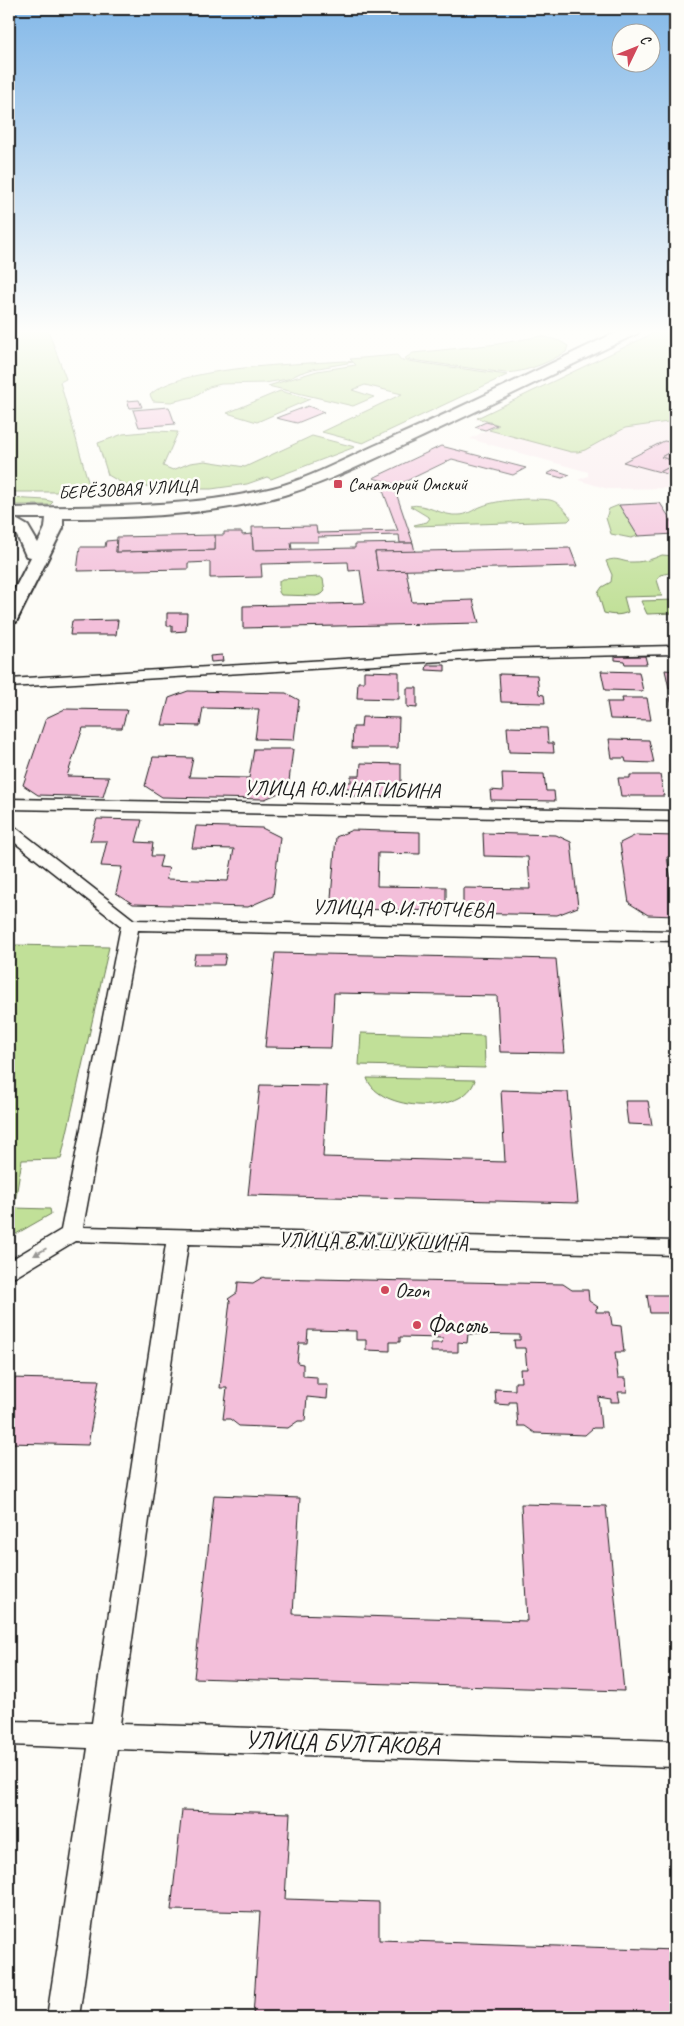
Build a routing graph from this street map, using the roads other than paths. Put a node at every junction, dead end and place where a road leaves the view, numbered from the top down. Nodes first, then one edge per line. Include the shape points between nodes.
1 (436, 425) edge
2 (55, 513) junction
3 (9, 514) edge
4 (9, 522) edge
5 (32, 552) junction
6 (10, 616) edge
7 (675, 650) edge
8 (9, 683) edge
9 (9, 804) edge
10 (675, 816) edge
11 (9, 830) edge
12 (130, 925) junction
13 (675, 936) edge
14 (72, 1234) junction
15 (178, 1236) junction
16 (675, 1248) edge
17 (9, 1271) edge
18 (9, 1733) edge
19 (104, 1736) junction
20 (675, 1754) edge
21 (63, 2017) edge

1 - 2 main road, БЕРЁЗОВАЯ УЛИЦА via 298,485 245,498 182,507
2 - 3 main road, БЕРЁЗОВАЯ УЛИЦА
2 - 5 main road via 42,528
2 - 6 main road via 54,528
4 - 5 main road via 26,534
5 - 6 main road
7 - 8 street via 492,654
9 - 10 street, УЛИЦА Ю.М.НАГИБИНА
11 - 12 street
12 - 13 street, УЛИЦА Ф.И.ТЮТЧЕВА
12 - 14 street
14 - 15 street, УЛИЦА В.М.ШУКШИНА
14 -> 17 street
15 - 16 street, УЛИЦА В.М.ШУКШИНА
15 - 19 street
18 - 19 street, УЛИЦА БУЛГАКОВА
19 - 20 street, УЛИЦА БУЛГАКОВА
19 - 21 street

